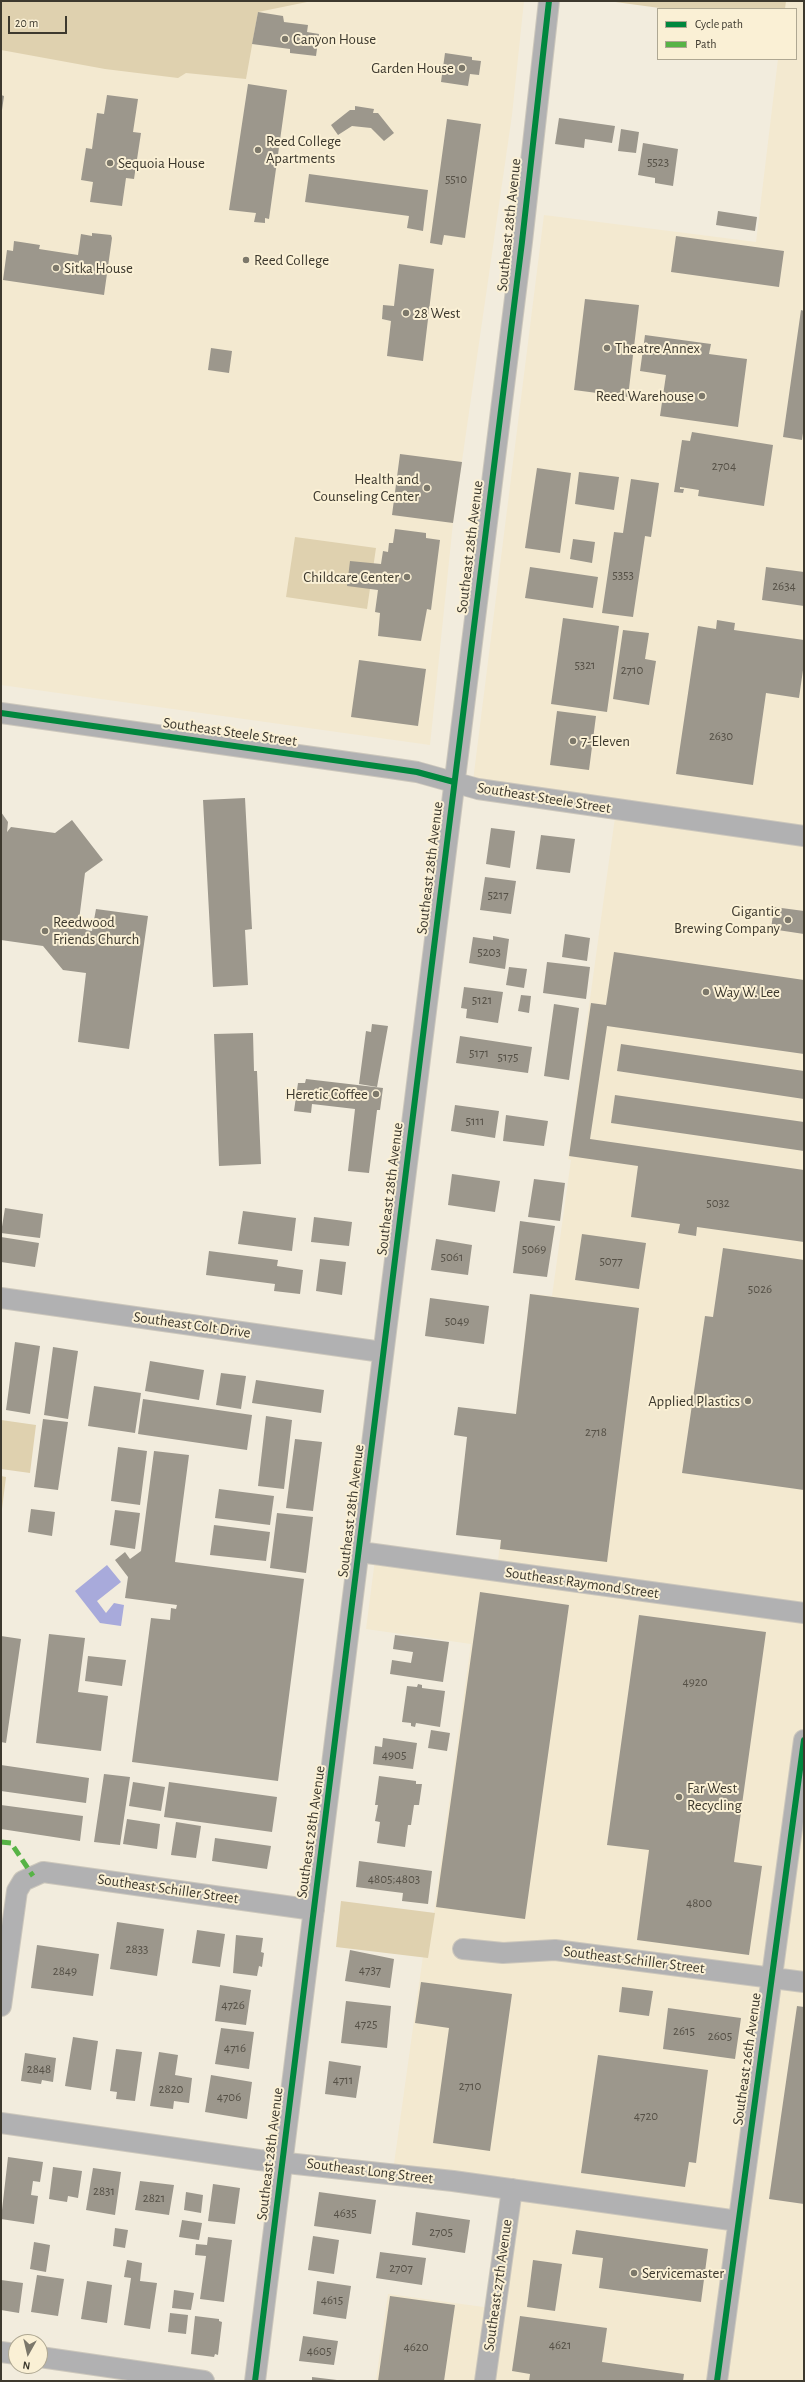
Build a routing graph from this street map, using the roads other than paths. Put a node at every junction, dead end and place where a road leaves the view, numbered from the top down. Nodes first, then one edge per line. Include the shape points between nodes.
1 (549, 1) edge
2 (1, 713) edge
3 (454, 782) junction
4 (804, 836) edge
5 (1, 1298) edge
6 (382, 1352) junction
7 (360, 1552) junction
8 (804, 1613) edge
9 (804, 1740) edge
10 (314, 1910) junction
11 (463, 1949) dead end
12 (772, 1978) junction
13 (804, 1982) edge
14 (1, 2006) edge
15 (1, 2123) edge
16 (282, 2160) junction
17 (512, 2189) junction
18 (738, 2221) junction
19 (48, 2358) edge
20 (204, 2381) edge
21 (255, 2381) edge
22 (485, 2381) edge
23 (717, 2381) edge

1 - 3 street, Southeast 28th Avenue via 522,242
2 - 3 street, Southeast Steele Street via 404,770
3 - 4 street, Southeast Steele Street via 478,788
3 - 6 street, Southeast 28th Avenue
5 - 6 street, Southeast Colt Drive
6 - 7 street, Southeast 28th Avenue
7 - 8 street, Southeast Raymond Street
7 - 10 street, Southeast 28th Avenue
9 - 12 street, Southeast 26th Avenue
10 - 14 street, Southeast Schiller Street via 43,1872 23,1881 17,1891
10 - 16 street, Southeast 28th Avenue
11 - 12 street, Southeast Schiller Street via 503,1953 555,1950
12 - 13 street, Southeast Schiller Street
12 - 18 street, Southeast 26th Avenue
15 - 16 street, Southeast Long Street via 259,2160
16 - 17 street, Southeast Long Street
16 - 21 street, Southeast 28th Avenue
17 - 18 street, Southeast Long Street
17 - 22 street, Southeast 27th Avenue
18 - 23 street, Southeast 26th Avenue
19 - 20 street

